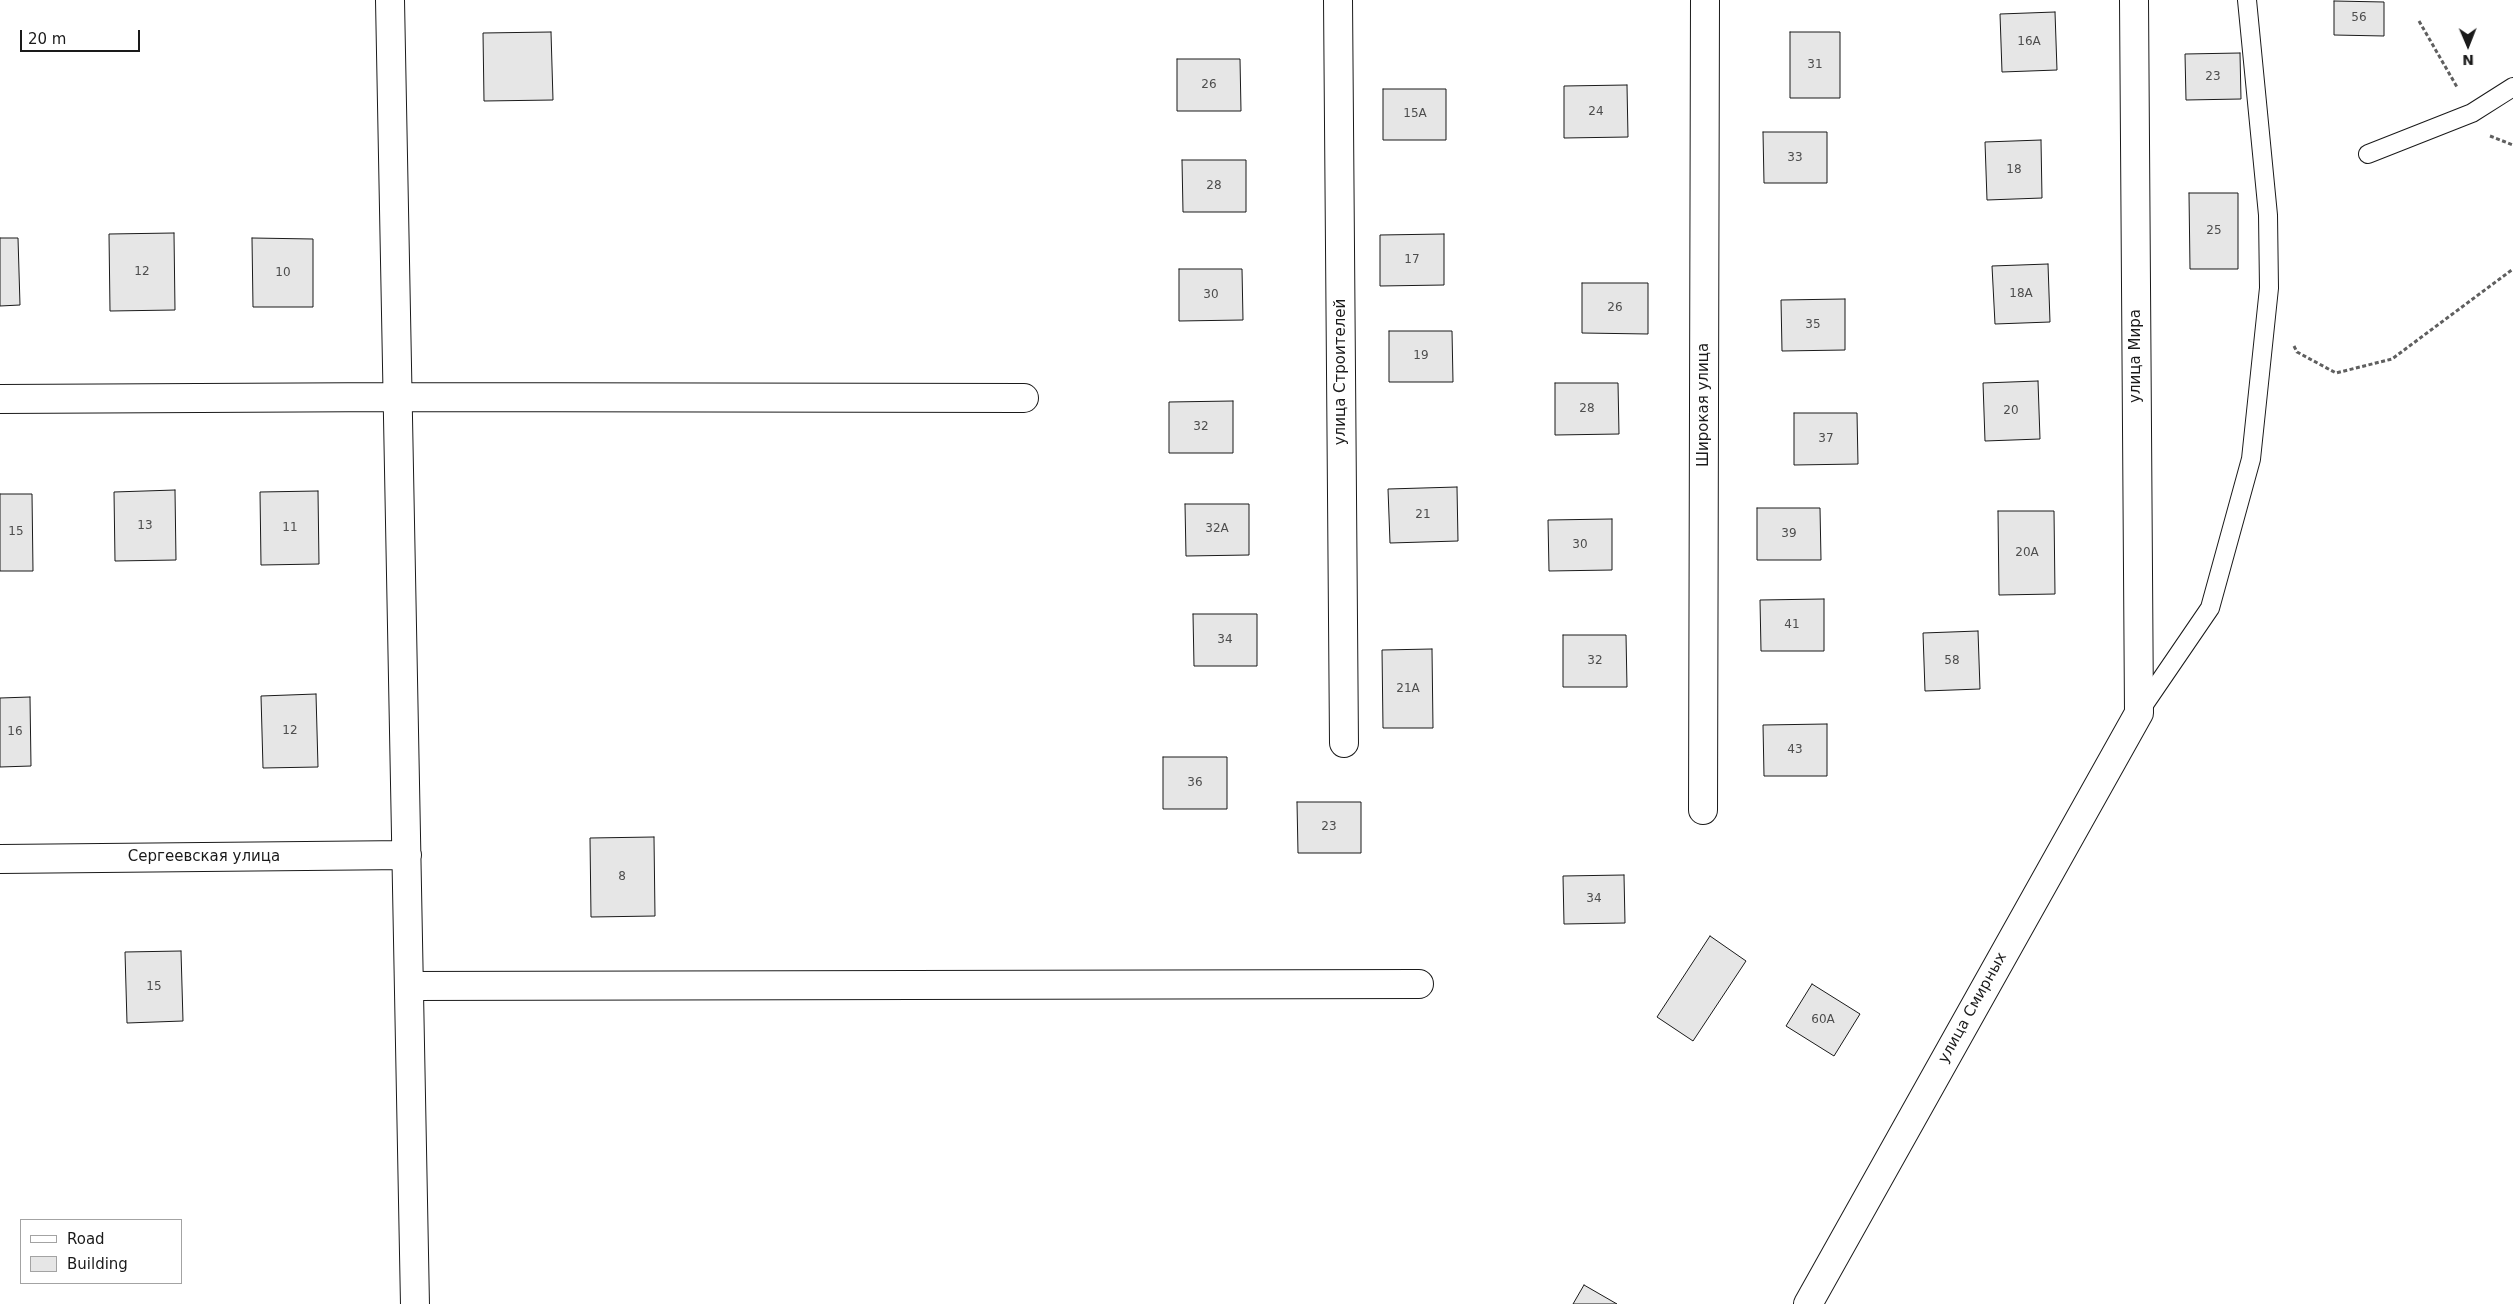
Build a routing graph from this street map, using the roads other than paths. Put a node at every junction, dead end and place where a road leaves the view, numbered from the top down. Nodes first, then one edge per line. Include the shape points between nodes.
1 (390, 0) edge
2 (1338, 0) edge
3 (1705, 0) edge
4 (2134, 0) edge
5 (2247, 0) edge
6 (2513, 87) edge
7 (2368, 154) dead end
8 (398, 397) junction
9 (1024, 398) dead end
10 (0, 399) edge
11 (2139, 713) junction
12 (1344, 743) dead end
13 (1703, 810) dead end
14 (407, 856) junction
15 (0, 858) edge
16 (1419, 984) dead end
17 (409, 986) junction
18 (416, 1304) edge
19 (1808, 1304) edge

1 - 8 street
2 - 12 street, улица Строителей
3 - 13 street, Широкая улица
4 - 11 street, улица Мира
5 - 11 lane via 2268,215 2269,288 2251,459 2210,608
6 - 7 lane via 2472,113
8 - 9 street
8 - 10 street
8 - 14 street
11 - 19 street, улица Смирных
14 - 15 street, Сергеевская улица
14 - 17 street
16 - 17 street
17 - 18 street

